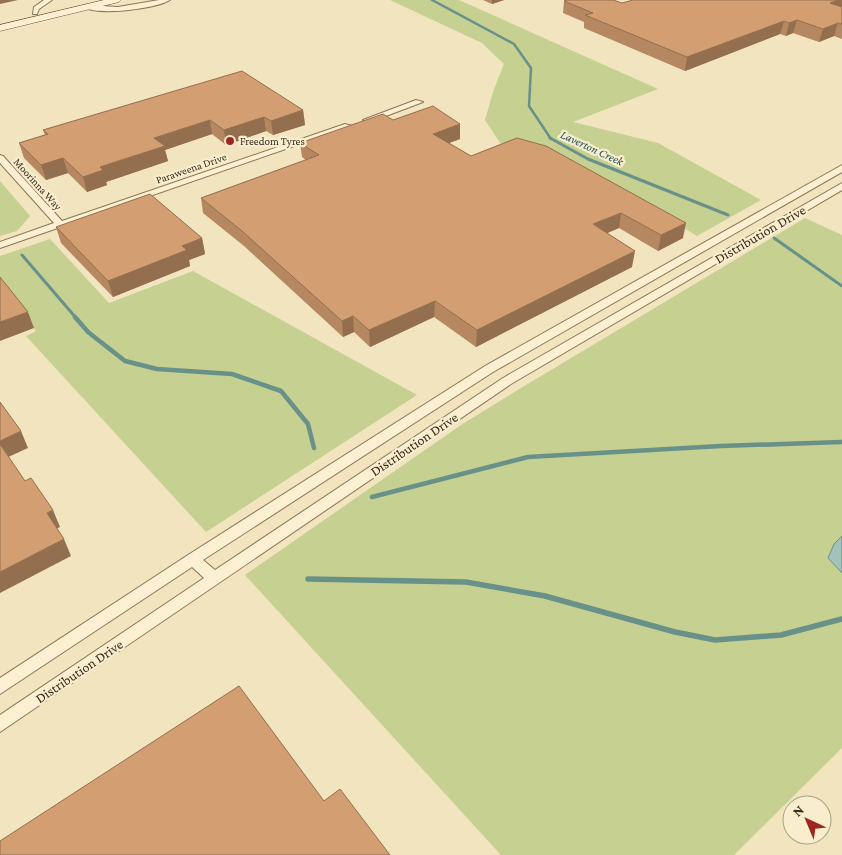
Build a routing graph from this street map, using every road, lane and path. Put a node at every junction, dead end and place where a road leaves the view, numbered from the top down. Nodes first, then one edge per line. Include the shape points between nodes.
1 (49, 0) edge
2 (116, 0) edge
3 (167, 0) edge
4 (88, 4) edge
5 (35, 13) junction
6 (60, 13) junction
7 (0, 21) edge
8 (0, 28) edge
9 (418, 102) dead end
10 (0, 158) edge
11 (842, 168) edge
12 (842, 186) edge
13 (803, 191) junction
14 (822, 198) junction
15 (60, 224) junction
16 (0, 245) edge
17 (558, 330) junction
18 (575, 341) junction
19 (458, 389) junction
20 (476, 402) junction
21 (193, 558) junction
22 (214, 578) junction
23 (0, 687) edge
24 (0, 724) edge

1 - 5 street via 36,8
2 - 4 main road
3 - 4 street via 123,10 104,10
4 - 5 main road
4 - 6 main road
5 - 6 main road
5 - 7 main road
6 - 8 main road
9 - 15 street, Paraweena Drive
10 - 15 street, Moorinna Way
11 - 13 street, Distribution Drive
12 - 14 street, Distribution Drive
13 - 14 street
13 - 17 street, Distribution Drive
14 - 18 street, Distribution Drive
15 - 16 street, Paraweena Drive
17 - 18 street
17 - 19 street, Distribution Drive
18 - 20 street, Distribution Drive
19 - 20 street
19 - 21 street, Distribution Drive
20 - 22 street, Distribution Drive
21 - 22 street
21 - 23 street, Distribution Drive
22 - 24 street, Distribution Drive

